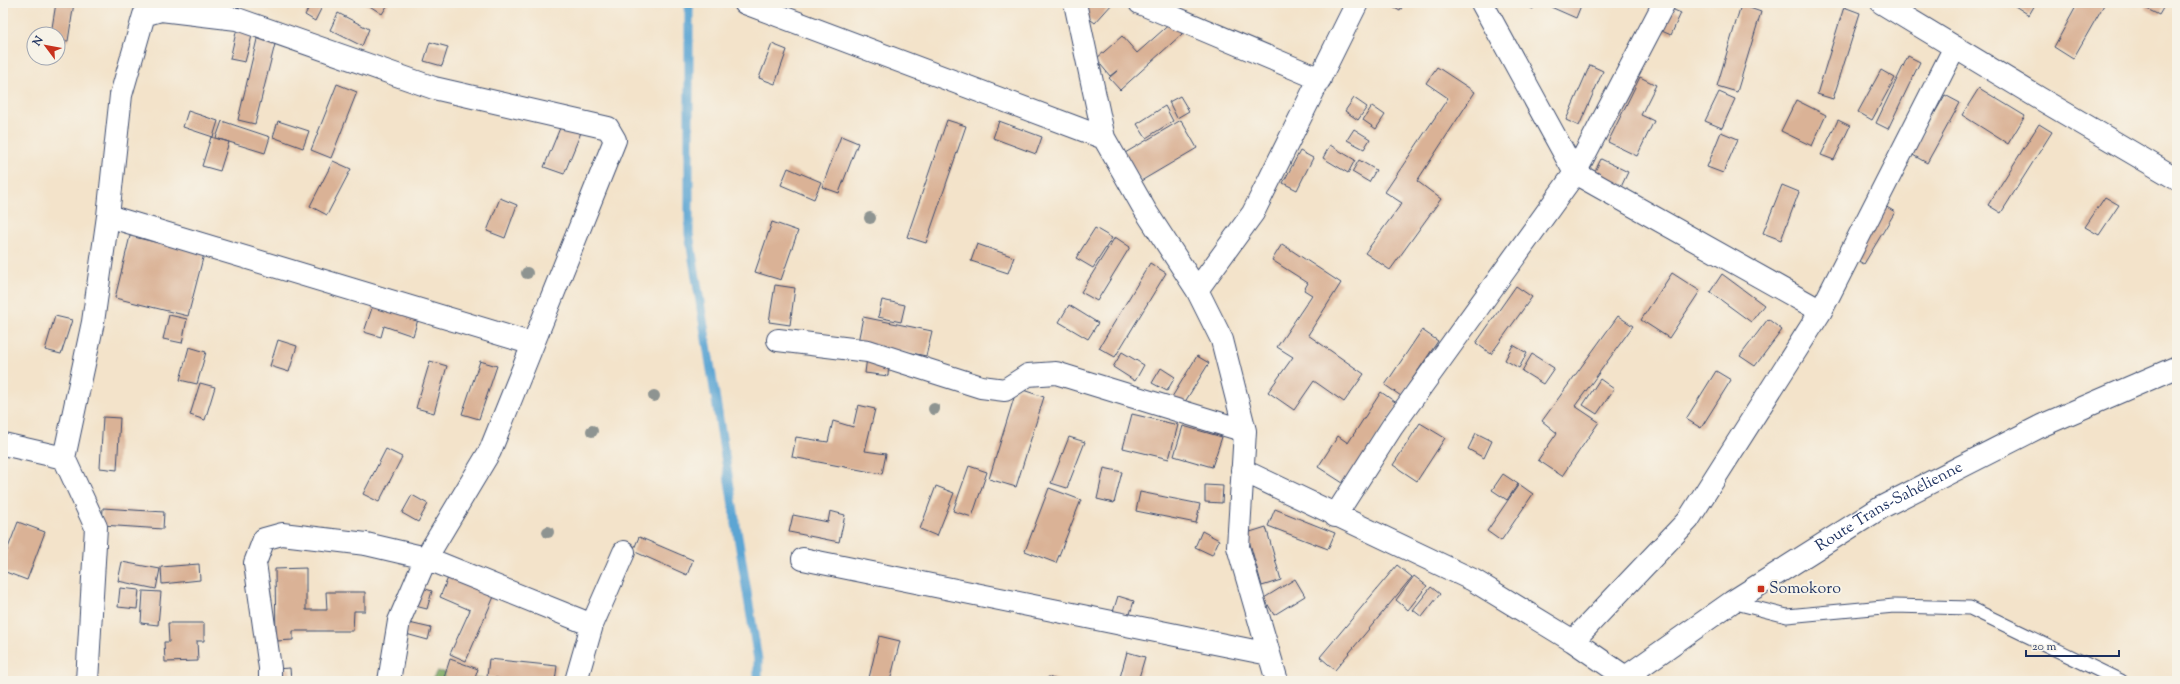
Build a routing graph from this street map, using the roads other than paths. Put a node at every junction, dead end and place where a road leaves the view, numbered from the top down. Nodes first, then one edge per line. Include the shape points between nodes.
1 (745, 3) edge
2 (1075, 3) edge
3 (1140, 3) edge
4 (1357, 3) edge
5 (1482, 3) edge
6 (1664, 3) edge
7 (1882, 3) edge
8 (143, 9) edge
9 (240, 11) edge
10 (1955, 47) junction
11 (1320, 79) junction
12 (1104, 138) junction
13 (1575, 173) junction
14 (2177, 179) edge
15 (108, 216) junction
16 (1197, 290) junction
17 (1821, 311) junction
18 (778, 340) dead end
19 (533, 344) junction
20 (2177, 367) edge
21 (1245, 431) junction
22 (3, 444) edge
23 (64, 458) junction
24 (1242, 470) junction
25 (1335, 516) junction
26 (624, 552) dead end
27 (426, 558) junction
28 (803, 559) dead end
29 (1732, 602) junction
30 (592, 626) junction
31 (1573, 641) junction
32 (1269, 654) junction
33 (1625, 680) edge
34 (87, 681) edge
35 (270, 681) edge
36 (389, 681) edge
37 (576, 681) edge
38 (1277, 681) edge
39 (2121, 681) edge

1 - 12 main road
2 - 12 main road
3 - 11 main road
4 - 11 main road
5 - 13 main road
6 - 13 main road
7 - 10 main road
8 - 9 main road
8 - 15 main road via 121,95
9 - 19 main road via 434,88 608,128 615,140
10 - 14 main road
10 - 17 main road
11 - 16 main road via 1253,213
12 - 16 main road via 1145,210
13 - 17 main road
13 - 25 main road via 1392,427
15 - 19 main road
15 - 23 main road via 93,322
16 - 21 main road via 1222,340
17 - 31 main road via 1688,520
18 - 21 main road via 868,352 981,387 1005,390 1028,375 1056,373
19 - 27 main road via 490,451
20 - 29 main road, Route Trans-Sahélienne via 2043,425 1882,507
21 - 24 main road
22 - 23 main road
23 - 34 main road via 96,528
24 - 25 main road
24 - 32 main road via 1238,547
25 - 31 main road via 1473,580
26 - 30 main road
27 - 30 main road
27 - 35 main road via 366,544 282,534 264,539 255,563
27 - 36 main road via 400,621
28 - 32 main road
29 - 33 main road, Route Trans-Sahélienne
29 - 39 lane via 1787,616 1894,606 1970,608
30 - 37 main road
31 - 33 main road
32 - 38 main road

